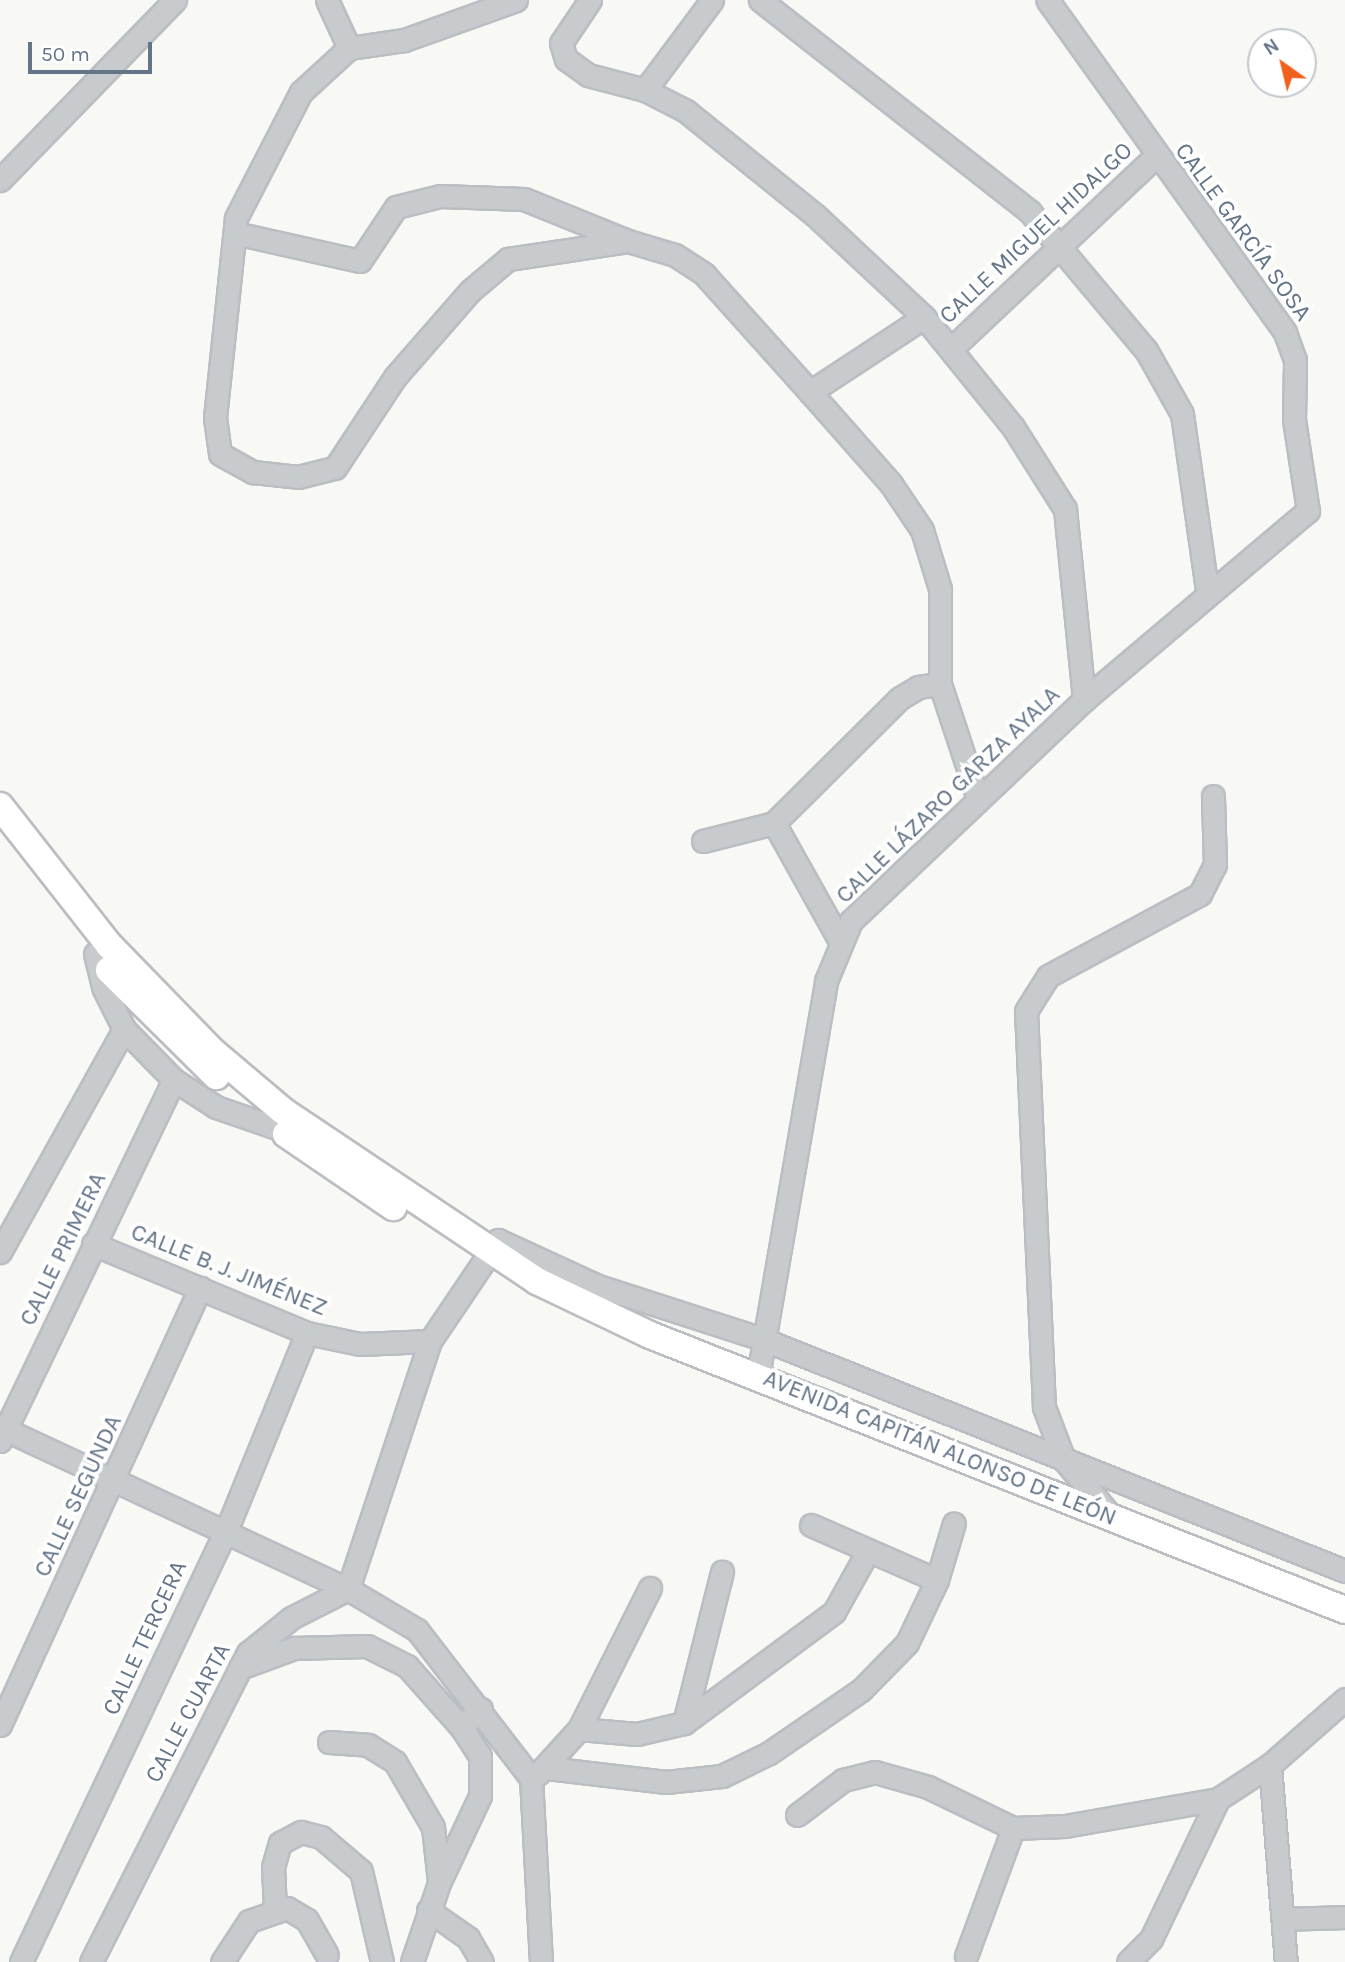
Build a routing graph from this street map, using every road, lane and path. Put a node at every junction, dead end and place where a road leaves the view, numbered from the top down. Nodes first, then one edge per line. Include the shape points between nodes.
1 (175, 0) edge
2 (327, 0) edge
3 (516, 0) edge
4 (590, 0) edge
5 (712, 0) edge
6 (760, 0) edge
7 (1053, 3) edge
8 (349, 48) junction
9 (645, 90) junction
10 (1156, 156) junction
11 (0, 180) edge
12 (235, 233) junction
13 (628, 241) junction
14 (1059, 241) junction
15 (924, 317) junction
16 (952, 348) junction
17 (810, 392) junction
18 (1300, 524) joint
19 (1207, 590) junction
20 (940, 684) junction
21 (1084, 700) junction
22 (1213, 796) dead end
23 (978, 799) junction
24 (0, 806) edge
25 (774, 823) junction
26 (0, 831) edge
27 (703, 841) dead end
28 (840, 941) junction
29 (95, 954) junction
30 (124, 1029) junction
31 (174, 1080) junction
32 (280, 1129) junction
33 (93, 1244) junction
34 (0, 1252) edge
35 (485, 1254) junction
36 (200, 1289) junction
37 (307, 1333) junction
38 (765, 1340) junction
39 (430, 1341) junction
40 (758, 1376) junction
41 (2, 1433) edge
42 (1063, 1460) junction
43 (117, 1478) junction
44 (1111, 1516) junction
45 (954, 1523) dead end
46 (811, 1525) dead end
47 (226, 1531) junction
48 (868, 1551) junction
49 (1345, 1571) edge
50 (722, 1572) dead end
51 (937, 1580) junction
52 (650, 1588) dead end
53 (348, 1589) junction
54 (1345, 1610) edge
55 (240, 1668) junction
56 (1345, 1699) edge
57 (481, 1709) junction
58 (684, 1723) junction
59 (0, 1725) edge
60 (461, 1727) junction
61 (579, 1729) junction
62 (329, 1742) dead end
63 (1270, 1765) junction
64 (539, 1773) junction
65 (1218, 1799) junction
66 (797, 1815) dead end
67 (1013, 1828) junction
68 (439, 1883) junction
69 (275, 1909) junction
70 (428, 1910) junction
71 (1345, 1917) edge
72 (1283, 1919) junction
73 (1151, 1939) junction
74 (327, 1955) dead end
75 (966, 1956) dead end
76 (538, 1957) edge
77 (21, 1962) edge
78 (91, 1962) edge
79 (222, 1962) edge
80 (382, 1962) edge
81 (412, 1962) edge
82 (482, 1962) edge
83 (1128, 1962) edge
84 (1153, 1962) edge
85 (1286, 1962) edge

1 - 11 street
2 - 8 street
3 - 8 street via 404,40
4 - 9 street via 561,43 572,64
5 - 9 street
6 - 14 street via 1004,190
7 - 10 street, CALLE GARCÍA SOSA
8 - 12 street via 301,92 239,203
9 - 15 street via 700,120 866,259
10 - 14 street, CALLE MIGUEL HIDALGO
10 - 18 street, CALLE GARCÍA SOSA via 1290,341 1309,503
12 - 13 street via 359,261 396,207 440,196 524,199
12 - 13 street via 215,418 220,454 253,472 311,478 344,458 395,377 490,271 524,253
13 - 17 street via 694,265
14 - 16 street, CALLE MIGUEL HIDALGO
14 - 19 street via 1172,391 1187,439
15 - 16 street
15 - 17 street, CALLE MIGUEL HIDALGO
16 - 21 street via 1013,427 1065,509
17 - 20 street via 891,484 922,530 940,589
18 - 19 street, CALLE LÁZARO GARZA AYALA
19 - 21 street, CALLE LÁZARO GARZA AYALA
20 - 23 street
20 - 25 street via 900,698
21 - 23 street, CALLE LÁZARO GARZA AYALA
22 - 42 street via 1215,865 1200,894 1048,976 1028,999 1044,1407
23 - 28 street, CALLE LÁZARO GARZA AYALA via 872,898
24 - 35 main road, AVENIDA CAPITÁN ALONSO DE LEÓN via 109,945 212,1051 283,1111
25 - 27 street
25 - 28 street
26 - 29 main road, AVENIDA CAPITÁN ALONSO DE LEÓN
28 - 38 street, CALLE LÁZARO GARZA AYALA via 826,981
29 - 30 street via 103,987
29 - 32 main road, AVENIDA CAPITÁN ALONSO DE LEÓN via 148,1015
30 - 31 street
30 - 34 street
31 - 32 street via 216,1107
31 - 33 street, CALLE PRIMERA
32 - 35 main road, AVENIDA CAPITÁN ALONSO DE LEÓN via 330,1167
33 - 36 street, CALLE B. J. JIMÉNEZ
33 - 41 street, CALLE PRIMERA
35 - 38 street via 498,1240 598,1286
35 - 39 street
35 - 40 main road, AVENIDA CAPITÁN ALONSO DE LEÓN via 600,1314
36 - 37 street, CALLE B. J. JIMÉNEZ
36 - 43 street, CALLE SEGUNDA
37 - 39 street, CALLE B. J. JIMÉNEZ via 360,1344
37 - 47 street, CALLE TERCERA
38 - 40 street, CALLE LÁZARO GARZA AYALA
38 - 42 street
39 - 53 street
40 - 44 main road, AVENIDA CAPITÁN ALONSO DE LEÓN
41 - 43 street
42 - 44 street
42 - 49 street
43 - 47 street
43 - 59 street, CALLE SEGUNDA
44 - 54 main road, AVENIDA CAPITÁN ALONSO DE LEÓN
45 - 51 street
46 - 48 street
47 - 53 street
47 - 77 street, CALLE TERCERA
48 - 51 street
48 - 58 street via 834,1612
50 - 58 street
51 - 64 street via 920,1623 887,1668 806,1730 742,1768 666,1782
52 - 61 street
53 - 55 street, CALLE CUARTA via 266,1633
53 - 57 street via 402,1617
55 - 60 street via 294,1647 344,1643 383,1650 407,1665
55 - 78 street, CALLE CUARTA
56 - 63 street
57 - 60 street
57 - 64 street
58 - 61 street via 637,1734
60 - 68 street via 480,1755 480,1796
61 - 64 street
62 - 68 street via 368,1745 395,1762 433,1827
63 - 65 street
63 - 72 street
64 - 76 street
65 - 67 street via 1065,1826
65 - 73 street
66 - 67 street via 843,1780 875,1772 928,1787
67 - 75 street
68 - 70 street
69 - 74 street via 300,1912
69 - 79 street via 237,1931
69 - 80 street via 273,1867 280,1843 301,1832 321,1837 361,1871
70 - 81 street
70 - 82 street via 468,1938
71 - 72 street
72 - 85 street
73 - 83 street
73 - 84 street

